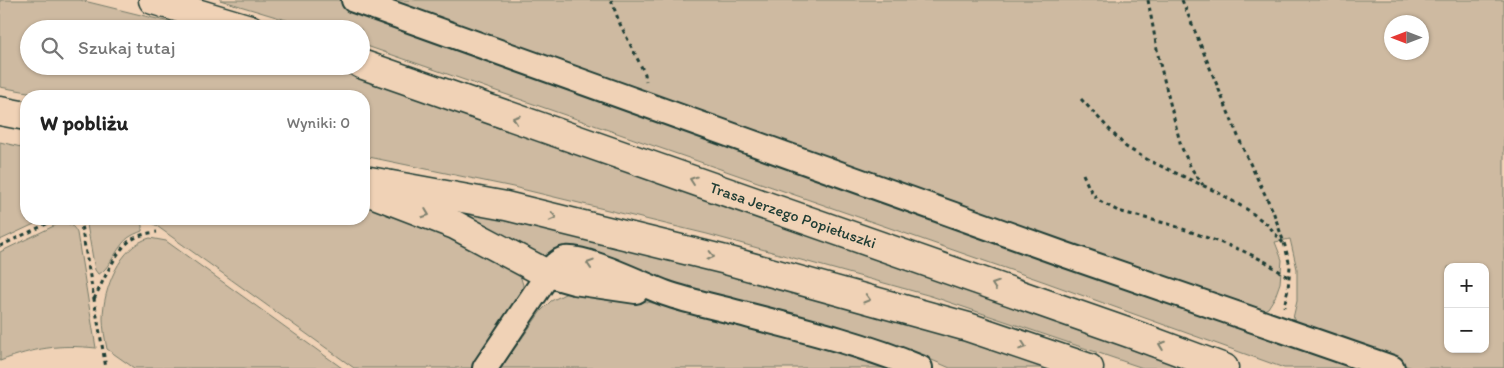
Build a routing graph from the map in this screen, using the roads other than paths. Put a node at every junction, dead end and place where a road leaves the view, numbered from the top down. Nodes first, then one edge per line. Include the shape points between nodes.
1 (153, 0) edge
2 (354, 0) edge
3 (220, 20) edge
4 (370, 67) edge
5 (0, 111) edge
6 (20, 115) edge
7 (370, 181) edge
8 (370, 192) edge
9 (549, 275) junction
10 (485, 368) edge
11 (920, 368) edge
12 (1088, 368) edge
13 (1224, 368) edge
14 (1392, 368) edge

1 - 3 main road
2 - 14 street
13 -> 4 main road, Trasa Jerzego Popiełuszki
5 - 6 main road
7 -> 12 main road via 506,206 726,260 968,328
8 -> 9 main road via 455,225
9 - 10 street
9 - 11 street via 559,260 579,260 668,294 858,345

